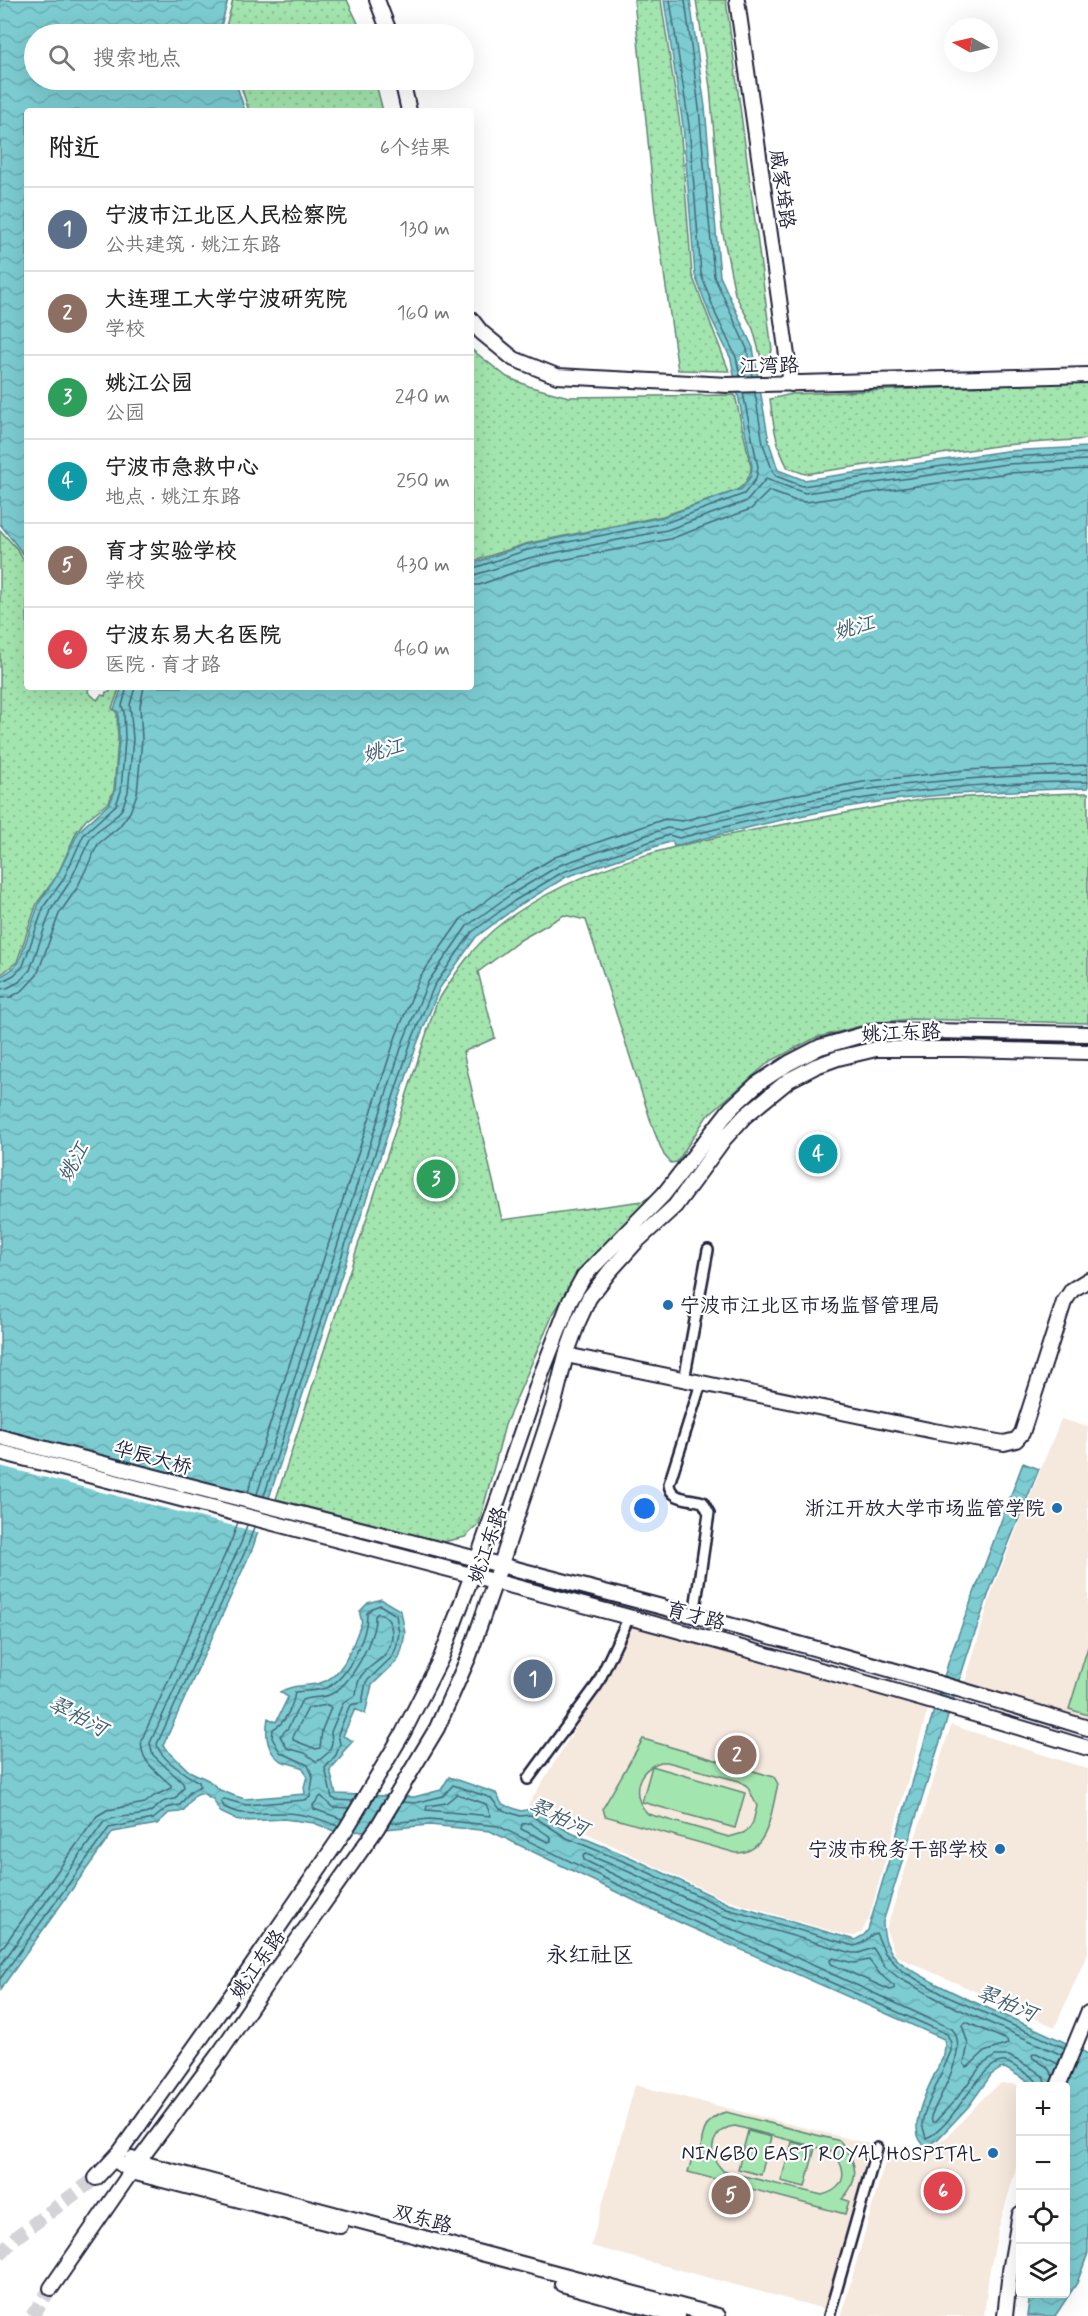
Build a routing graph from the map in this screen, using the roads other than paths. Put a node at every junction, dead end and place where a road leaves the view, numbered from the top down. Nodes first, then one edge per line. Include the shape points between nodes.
1 (377, 0) edge
2 (737, 0) edge
3 (386, 24) edge
4 (404, 90) edge
5 (408, 108) edge
6 (474, 323) edge
7 (1088, 375) edge
8 (791, 384) junction
9 (1088, 1034) edge
10 (1088, 1052) edge
11 (708, 1250) dead end
12 (1088, 1280) edge
13 (566, 1355) junction
14 (684, 1380) junction
15 (701, 1383) junction
16 (0, 1437) edge
17 (0, 1452) edge
18 (294, 1521) junction
19 (478, 1558) junction
20 (501, 1564) junction
21 (472, 1575) junction
22 (495, 1581) junction
23 (694, 1616) junction
24 (629, 1617) junction
25 (1088, 1728) edge
26 (1088, 1748) edge
27 (528, 1779) dead end
28 (1088, 2013) edge
29 (1060, 2082) edge
30 (877, 2148) dead end
31 (117, 2155) junction
32 (135, 2167) junction
33 (96, 2178) tunnel mouth
34 (1016, 2237) edge
35 (51, 2288) tunnel mouth
36 (678, 2316) edge
37 (718, 2316) edge
38 (829, 2316) edge
39 (1005, 2316) edge

1 - 3 main road
2 - 8 main road, 戚家𡍲路
4 - 5 main road
6 - 8 main road, 江湾路 via 514,359 557,376 728,385
7 - 8 main road, 江湾路
9 - 19 main road, 姚江东路 via 879,1030 820,1047 757,1084 731,1108 664,1194 584,1276 570,1301 542,1375
10 - 13 main road, 姚江东路 via 876,1049 838,1058 789,1080 724,1138 675,1206 609,1272 589,1298
11 - 14 street
12 - 15 main road via 1072,1290 1064,1302 1022,1433 1016,1440 1004,1443
13 - 14 main road
13 - 20 main road, 姚江东路 via 553,1407
14 - 15 main road
15 - 23 street via 669,1484 673,1495 703,1502 709,1513
16 - 18 main road, 华辰大桥
17 - 18 main road, 华辰大桥
18 - 19 main road, 育才路
18 - 21 main road, 育才路
19 - 20 main road, 育才路
19 - 21 main road, 姚江东路
20 - 22 main road, 姚江东路
20 - 23 main road, 育才路
21 - 22 main road, 育才路
21 - 31 main road, 姚江东路 via 441,1658 403,1733 346,1828
22 - 24 main road, 育才路
22 - 32 main road, 姚江东路 via 469,1656 437,1728 377,1828
23 - 25 main road, 育才路 via 924,1678
24 - 26 main road, 育才路
24 - 27 street via 597,1685
28 - 29 main road
30 - 38 street
31 - 32 main road, 双东路
31 - 33 main road, 姚江东路
32 - 35 main road, 姚江东路
32 - 36 main road, 双东路
32 - 37 main road, 双东路
34 - 39 main road

